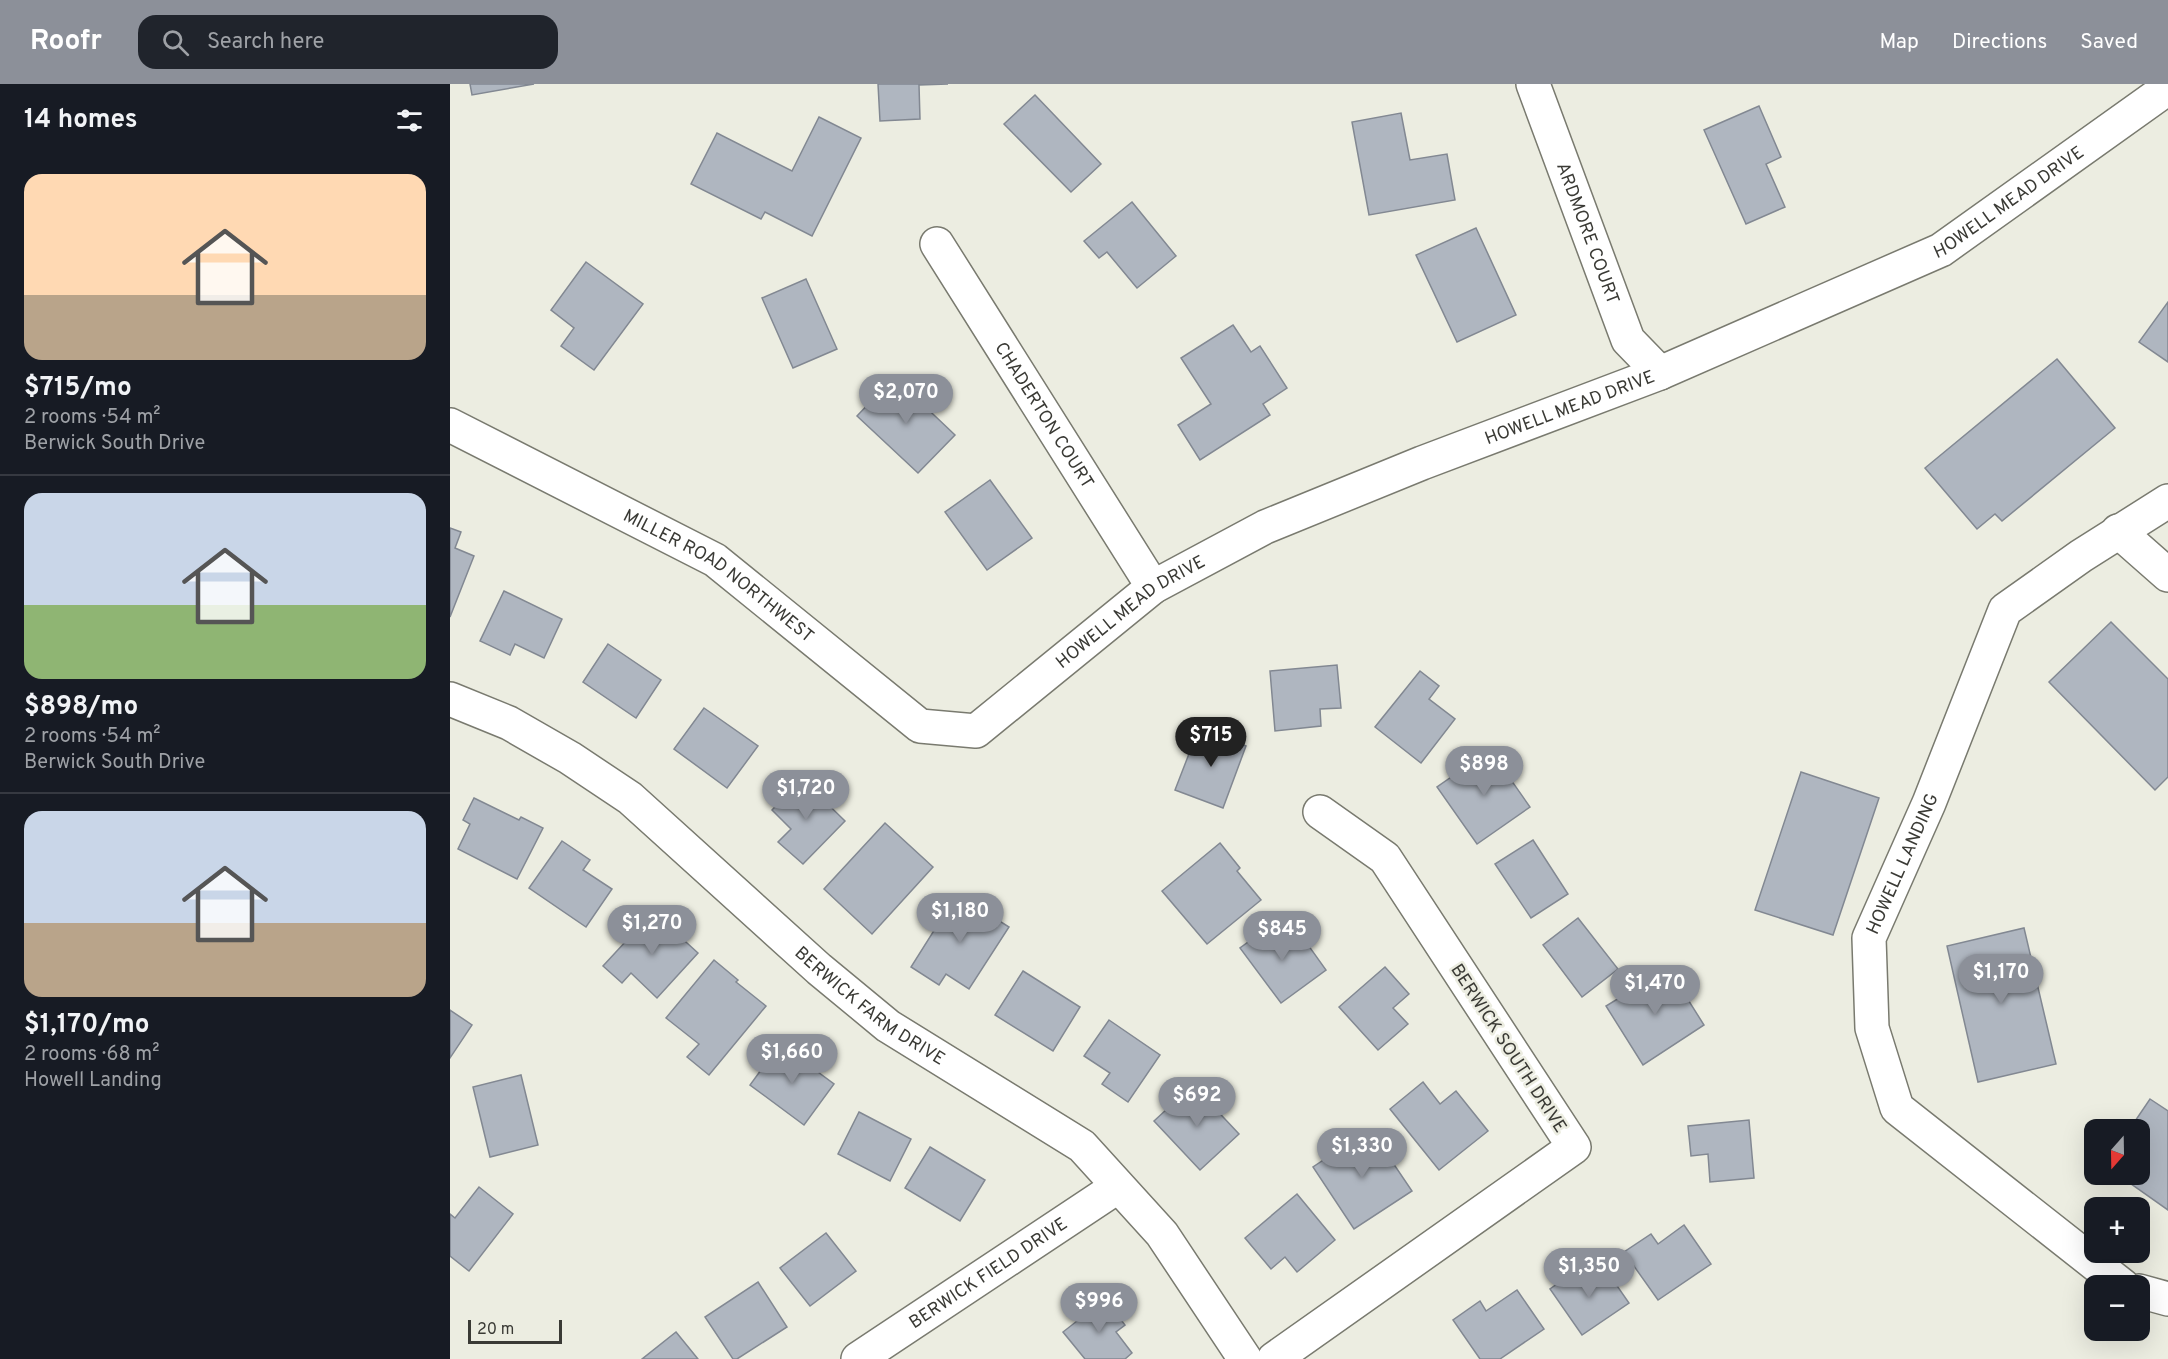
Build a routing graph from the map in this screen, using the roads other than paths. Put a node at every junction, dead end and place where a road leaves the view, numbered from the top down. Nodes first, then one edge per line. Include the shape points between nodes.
1 (1533, 84) edge
2 (2168, 88) edge
3 (937, 244) dead end
4 (1660, 373) junction
5 (450, 425) edge
6 (2168, 501) edge
7 (2118, 531) junction
8 (2168, 575) edge
9 (1153, 587) junction
10 (450, 699) edge
11 (976, 731) joint
12 (1320, 812) dead end
13 (1117, 1187) junction
14 (2108, 1275) edge
15 (2150, 1295) edge
16 (2168, 1299) edge
17 (858, 1359) edge
18 (1245, 1359) edge
19 (1274, 1359) edge

1 - 4 street, ARDMORE COURT via 1628,340
2 - 4 street, HOWELL MEAD DRIVE via 1941,250
3 - 9 street, CHADERTON COURT
4 - 9 street, HOWELL MEAD DRIVE via 1265,527
5 - 11 street, MILLER ROAD NORTHWEST via 715,560 920,726
6 - 7 street, HOWELL LANDING
7 - 8 street
7 - 14 street, HOWELL LANDING via 2005,610 1929,802 1869,938 1872,1028 1897,1108
9 - 11 street, HOWELL MEAD DRIVE
10 - 13 street, BERWICK FARM DRIVE via 509,723 630,798 888,1026 1082,1146
12 - 19 street, BERWICK SOUTH DRIVE via 1385,858 1574,1147
13 - 17 street, BERWICK FIELD DRIVE
13 - 18 street, BERWICK FARM DRIVE via 1162,1234
15 - 16 street

